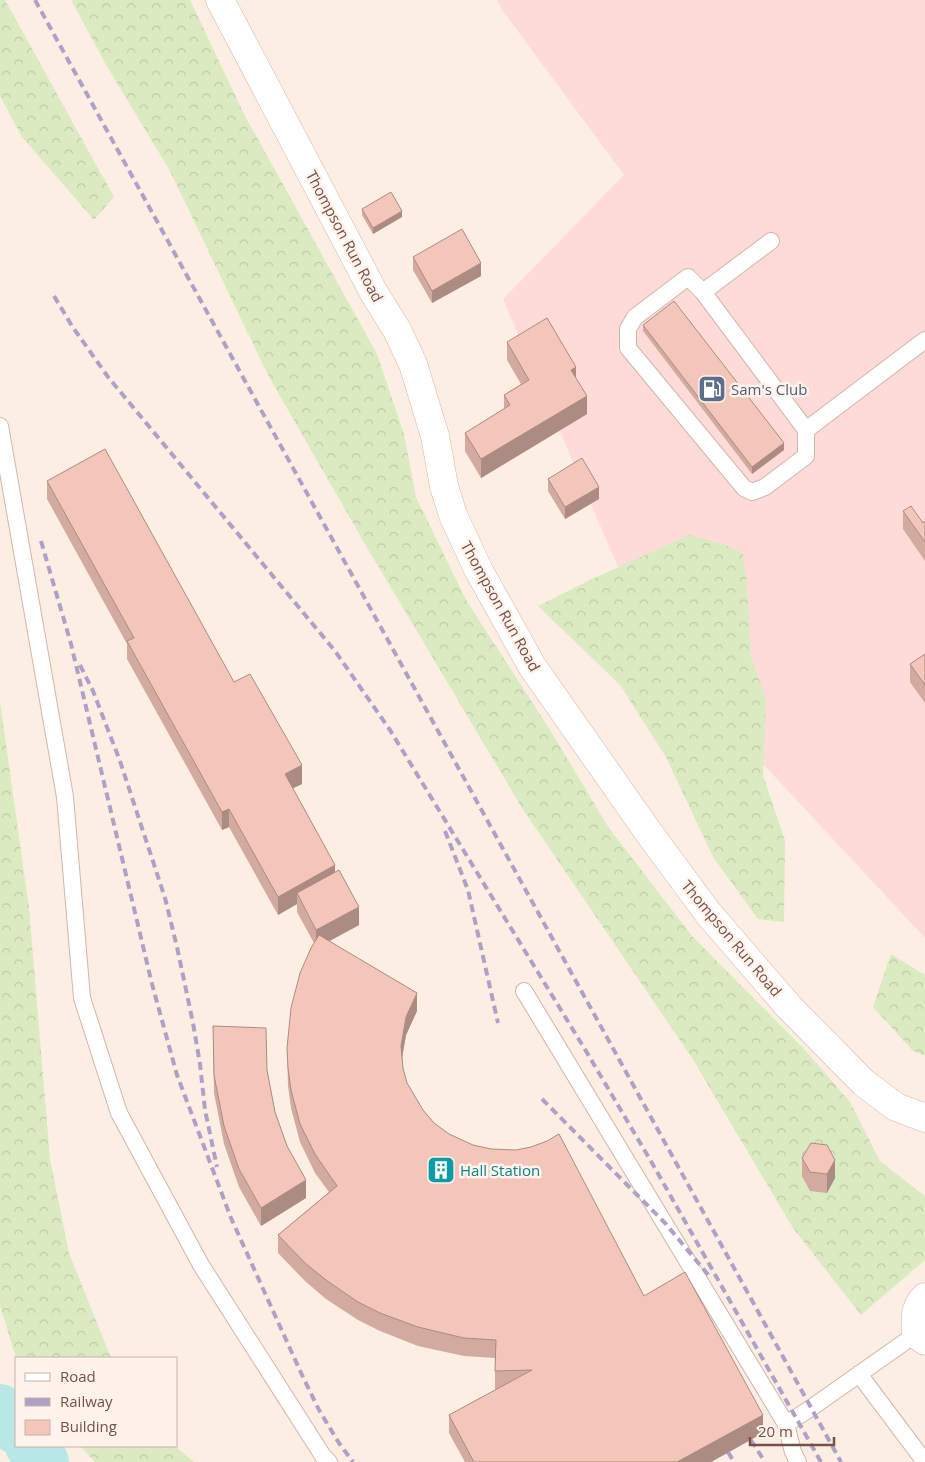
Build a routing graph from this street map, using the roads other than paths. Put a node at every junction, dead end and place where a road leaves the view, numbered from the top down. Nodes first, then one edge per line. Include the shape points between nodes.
1 (220, 0) edge
2 (772, 241) dead end
3 (703, 292) junction
4 (925, 340) edge
5 (0, 426) edge
6 (806, 430) junction
7 (524, 992) dead end
8 (925, 1118) edge
9 (925, 1297) edge
10 (920, 1338) edge
11 (859, 1374) junction
12 (786, 1424) junction
13 (329, 1462) edge
14 (798, 1462) edge
15 (925, 1462) edge

1 - 8 street, Thompson Run Road via 413,364 435,436 453,515 478,569 532,666 708,913 789,1007 864,1083 896,1107
2 - 3 lane
3 - 6 lane
3 - 6 lane via 688,277 642,311 628,330 628,348 744,488 752,492 765,487 806,456
4 - 6 lane
5 - 13 lane via 64,797 82,998 119,1113 201,1265
7 - 12 lane
9 - 10 street via 914,1315
10 - 11 lane
11 - 12 lane
11 - 15 lane
12 - 14 lane

